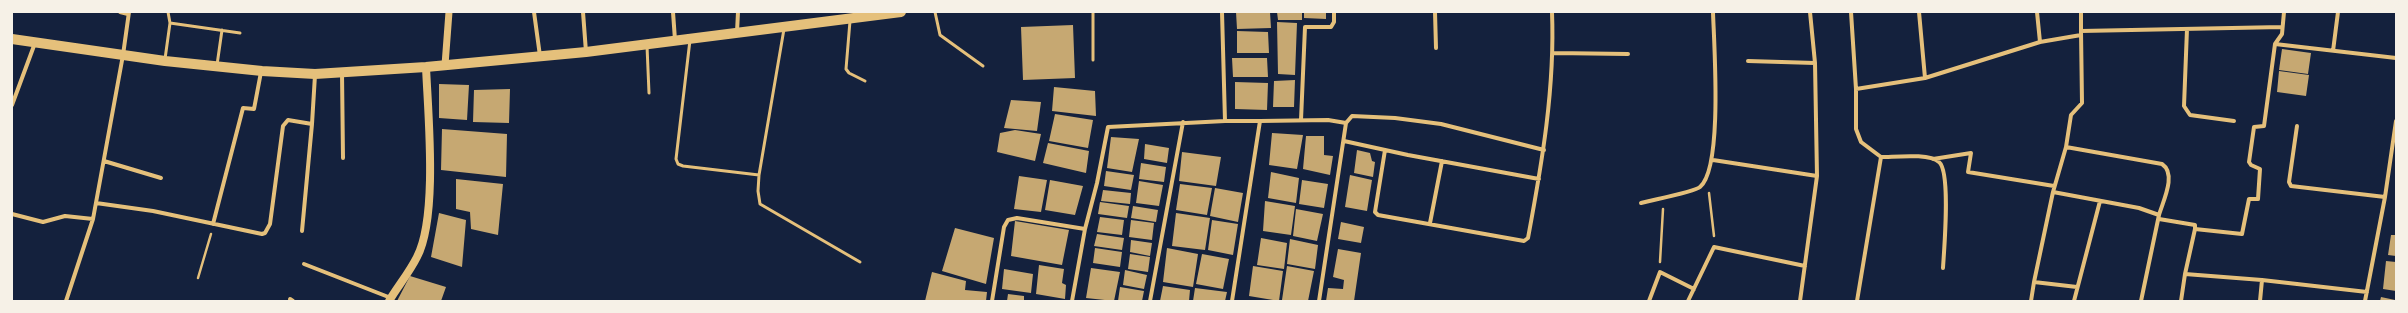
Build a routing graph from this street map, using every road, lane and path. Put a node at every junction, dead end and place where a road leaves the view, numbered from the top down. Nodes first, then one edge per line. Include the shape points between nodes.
1 (120, 12) edge
2 (168, 12) edge
3 (449, 12) edge
4 (534, 12) edge
5 (583, 12) edge
6 (673, 12) edge
7 (738, 12) edge
8 (900, 12) edge
9 (935, 12) edge
10 (1093, 12) edge
11 (1222, 12) edge
12 (1334, 12) edge
13 (1435, 12) edge
14 (1552, 12) edge
15 (1713, 12) edge
16 (1810, 12) edge
17 (1850, 12) edge
18 (1919, 12) edge
19 (2037, 12) edge
20 (2081, 12) edge
21 (2284, 12) edge
22 (2338, 12) edge
23 (128, 13) edge
24 (850, 19) junction
25 (170, 23) junction
26 (784, 27) junction
27 (2282, 27) junction
28 (2187, 29) junction
29 (222, 30) junction
30 (240, 32) dead end
31 (737, 33) junction
32 (2081, 33) junction
33 (690, 38) junction
34 (12, 39) edge
35 (675, 40) junction
36 (2040, 42) junction
37 (35, 43) junction
38 (647, 44) junction
39 (2276, 44) junction
40 (1436, 48) dead end
41 (2333, 50) junction
42 (586, 52) junction
43 (1554, 53) junction
44 (1628, 54) dead end
45 (123, 55) junction
46 (540, 56) junction
47 (2396, 58) edge
48 (1093, 60) dead end
49 (165, 61) junction
50 (1748, 61) dead end
51 (1815, 63) junction
52 (445, 65) junction
53 (217, 66) junction
54 (983, 66) dead end
55 (426, 67) junction
56 (262, 71) junction
57 (342, 73) junction
58 (315, 74) junction
59 (1925, 78) junction
60 (865, 81) dead end
61 (1856, 89) junction
62 (649, 93) dead end
63 (12, 105) edge
64 (1301, 120) junction
65 (1225, 121) junction
66 (1260, 121) junction
67 (2234, 121) dead end
68 (2396, 121) edge
69 (1183, 122) junction
70 (1346, 123) junction
71 (312, 124) junction
72 (2297, 126) dead end
73 (1344, 141) junction
74 (2066, 147) junction
75 (1385, 150) junction
76 (1544, 150) junction
77 (1881, 157) junction
78 (344, 158) dead end
79 (1933, 159) junction
80 (1713, 160) junction
81 (104, 161) junction
82 (1442, 161) junction
83 (759, 175) junction
84 (1817, 176) junction
85 (161, 178) dead end
86 (1707, 178) junction
87 (1539, 179) junction
88 (2054, 186) junction
89 (2053, 192) junction
90 (1663, 196) junction
91 (2385, 197) junction
92 (2100, 201) junction
93 (96, 203) junction
94 (1641, 203) dead end
95 (12, 214) edge
96 (2159, 217) junction
97 (93, 219) junction
98 (213, 224) junction
99 (1430, 224) junction
100 (1085, 229) junction
101 (2194, 229) junction
102 (302, 231) dead end
103 (1714, 247) junction
104 (860, 262) dead end
105 (304, 264) dead end
106 (1805, 266) junction
107 (1943, 268) dead end
108 (1660, 272) junction
109 (2185, 274) junction
110 (198, 278) dead end
111 (2262, 280) junction
112 (2034, 282) junction
113 (2077, 287) junction
114 (1694, 289) junction
115 (2367, 292) junction
116 (390, 299) edge
117 (66, 301) edge
118 (992, 301) edge
119 (1072, 301) edge
120 (1150, 301) edge
121 (1232, 301) edge
122 (1319, 301) edge
123 (1649, 301) edge
124 (1688, 301) edge
125 (1800, 301) edge
126 (1857, 301) edge
127 (2031, 301) edge
128 (2074, 301) edge
129 (2141, 301) edge
130 (2181, 301) edge
131 (2260, 301) edge
132 (2365, 301) edge

1 - 23 street
2 - 25 lane
3 - 52 street
4 - 46 street
5 - 42 street
6 - 35 street
7 - 31 street
8 - 24 main road
9 - 54 lane via 940,35
10 - 48 lane
11 - 65 street
12 - 64 street via 1331,27 1305,27
13 - 40 street
14 - 43 street
15 - 80 street
16 - 51 street
17 - 61 street
18 - 59 street
19 - 36 street
20 - 32 street
21 - 27 street
22 - 41 street
23 - 45 street
24 - 26 main road
24 - 60 lane via 846,68 849,73
25 - 29 lane
25 - 49 lane
26 - 31 main road
26 - 83 lane
27 - 28 street
27 - 39 street via 2282,34
28 - 32 street
28 - 67 street via 2184,106 2186,112 2190,115
29 - 30 lane
29 - 53 lane
31 - 33 main road
32 - 36 street
32 - 74 street via 2082,102 2071,115
33 - 35 main road
33 - 83 lane via 676,159 678,164
34 - 37 main road
35 - 38 main road
36 - 59 street
37 - 45 main road
37 - 63 street
38 - 42 main road
38 - 62 lane
39 - 41 street
39 - 101 street via 2264,126 2254,127 2249,162 2260,169 2258,198 2249,199 2242,234
41 - 47 street
42 - 46 main road
43 - 44 street
43 - 76 street
45 - 49 main road
45 - 81 street
46 - 52 main road
49 - 53 main road
50 - 51 street
51 - 84 street
52 - 55 main road
53 - 56 main road
55 - 57 main road
55 - 116 main road via 429,130 428,210 418,256
56 - 58 main road
56 - 98 street via 254,109 243,108
57 - 58 main road
57 - 78 street
58 - 71 street
59 - 61 street
61 - 77 street via 1856,129 1861,142
64 - 66 street
64 - 70 street
65 - 66 street
65 - 69 street
66 - 121 street
68 - 91 street
69 - 100 street via 1108,127
69 - 120 street
70 - 73 street
70 - 76 street via 1356,115 1440,124
71 - 98 street via 285,121 270,224 265,233
71 - 102 street
72 - 91 street via 2289,182 2291,186
73 - 75 street
73 - 122 street
74 - 88 street
74 - 96 street via 2162,164 2166,167 2170,176
75 - 82 street
75 - 99 street via 1375,212 1381,218
76 - 87 street
77 - 79 street
77 - 126 street
79 - 88 street via 1971,153 1968,172
79 - 107 street via 1939,162 1945,174
80 - 84 street
80 - 86 street
81 - 85 street
81 - 93 street
82 - 87 street
82 - 99 street
83 - 104 lane via 760,204
84 - 106 street
86 - 90 street via 1700,187
86 - 103 path
87 - 99 street via 1528,238 1524,241
88 - 89 street
89 - 92 street
89 - 112 street
90 - 94 street
90 - 108 path
91 - 115 street
92 - 96 street
92 - 113 street
93 - 97 street
93 - 98 street via 153,211
95 - 97 street via 43,222 65,216
96 - 101 street via 2195,225
96 - 129 street
97 - 117 street
98 - 110 path
100 - 118 street via 1017,218 1008,220 1004,227
100 - 119 street
101 - 109 street
103 - 106 street
103 - 114 street
105 - 116 street
106 - 125 street
108 - 114 street
108 - 123 street
109 - 111 street
109 - 130 street
111 - 115 street
111 - 131 street
112 - 113 street
112 - 127 street
113 - 128 street
114 - 124 street
115 - 132 street

